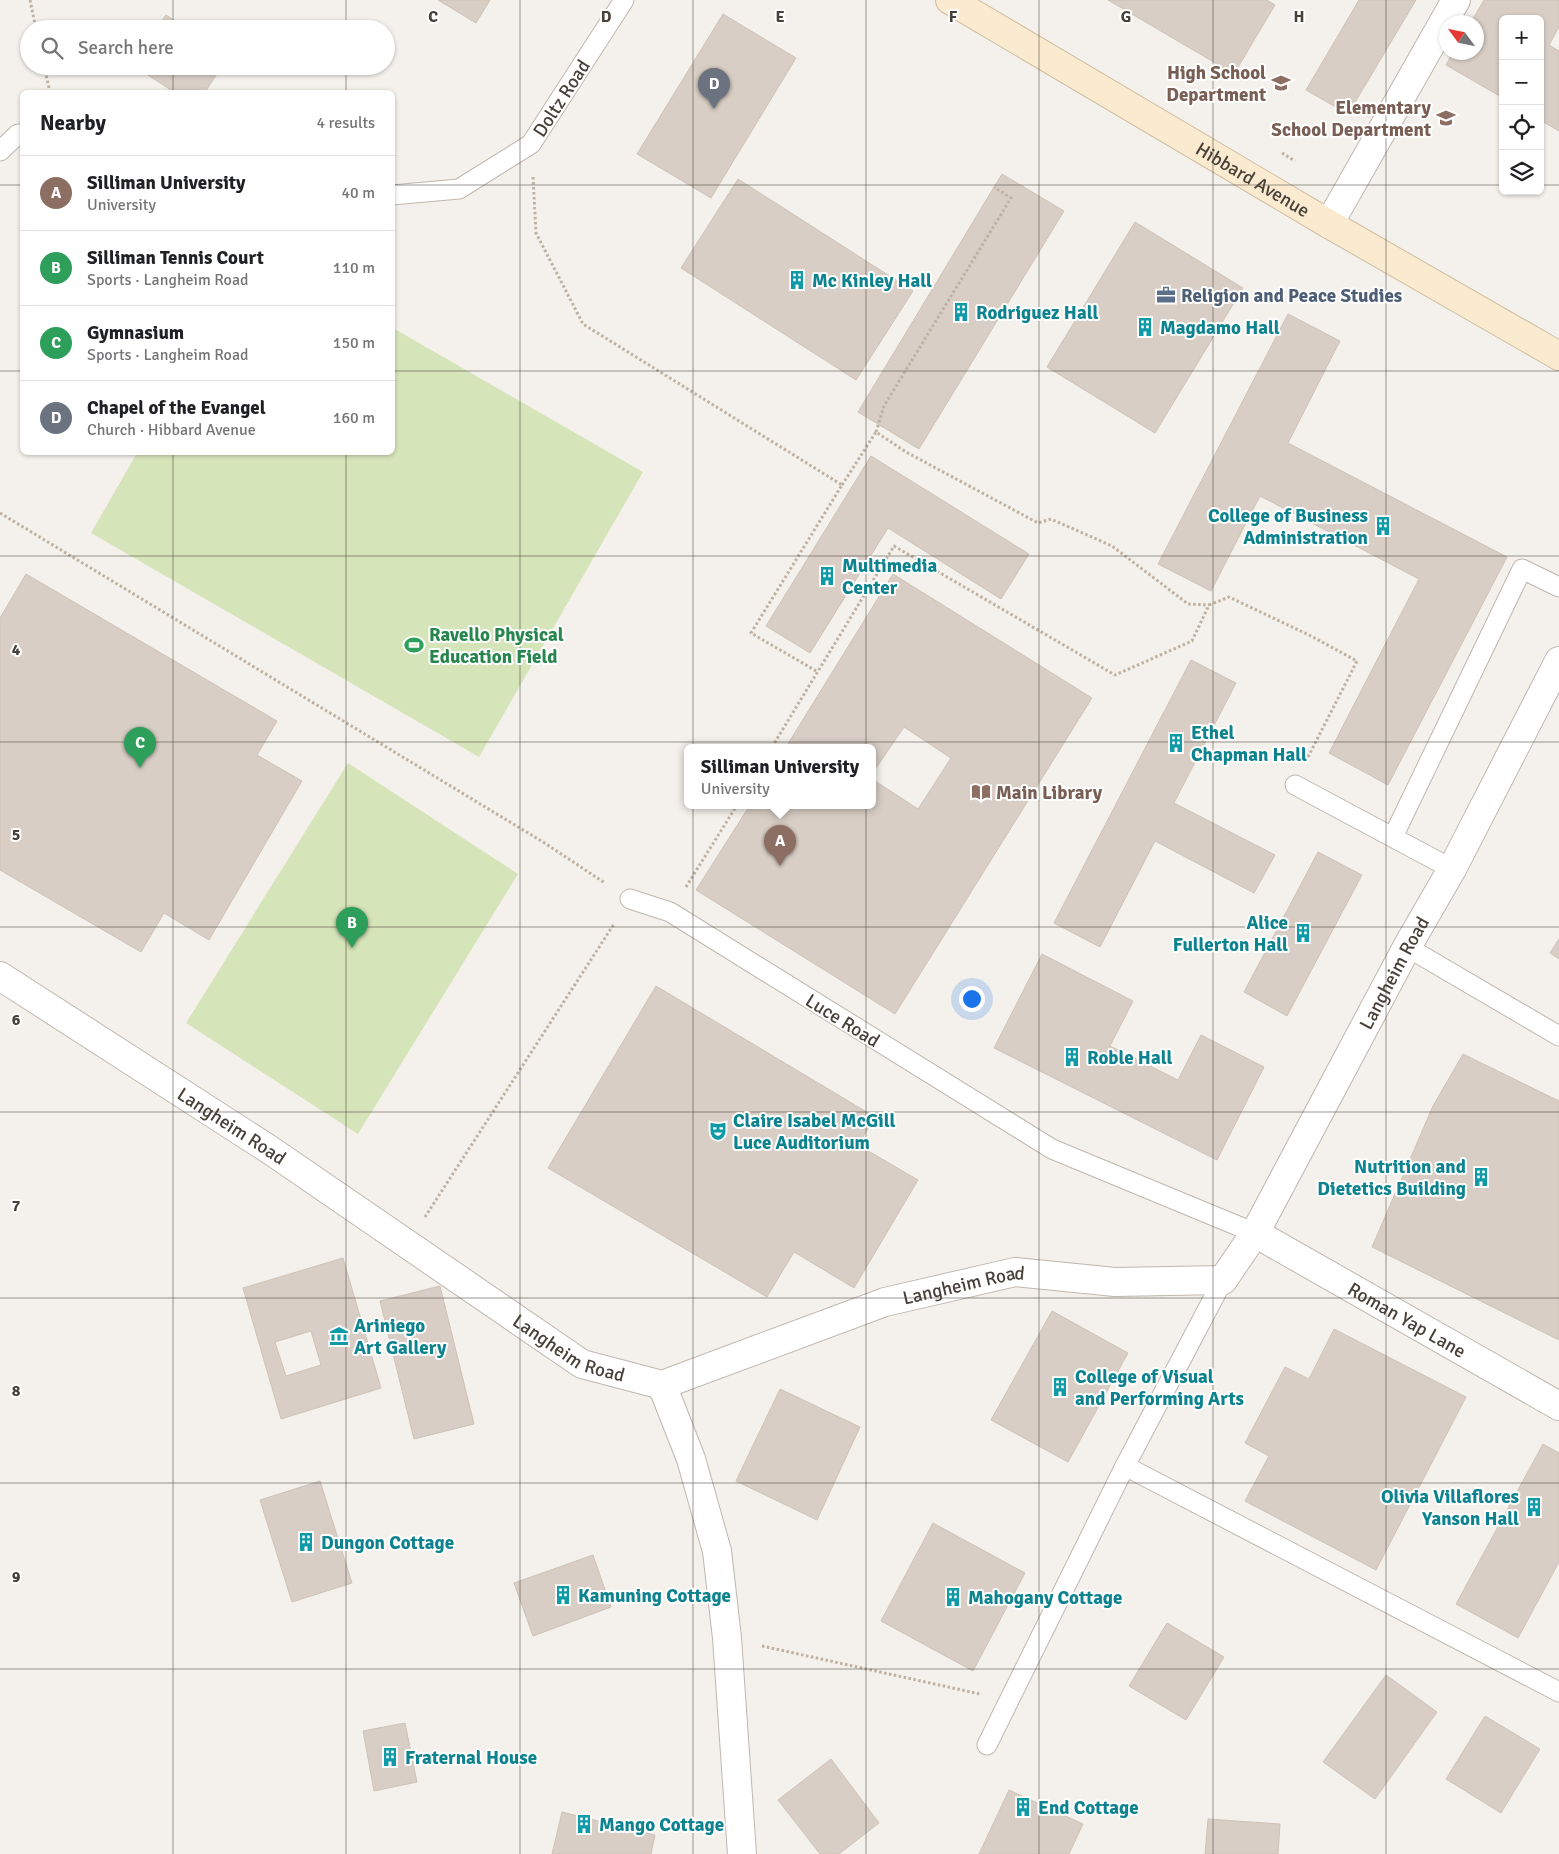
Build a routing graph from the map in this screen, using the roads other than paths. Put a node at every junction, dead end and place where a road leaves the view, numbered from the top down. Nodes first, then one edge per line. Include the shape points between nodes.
1 (624, 0) edge
2 (950, 0) edge
3 (1456, 0) edge
4 (20, 134) edge
5 (0, 151) edge
6 (395, 195) edge
7 (1329, 224) junction
8 (1559, 356) edge
9 (1559, 587) edge
10 (1559, 661) edge
11 (1295, 784) road end
12 (1393, 837) junction
13 (1452, 869) junction
14 (630, 899) road end
15 (1407, 946) junction
16 (0, 976) edge
17 (1559, 1036) edge
18 (1255, 1233) junction
19 (1223, 1280) junction
20 (662, 1385) junction
21 (1559, 1406) edge
22 (1125, 1466) junction
23 (1559, 1692) edge
24 (987, 1745) dead end
25 (742, 1854) edge

1 - 6 lane, Doltz Road via 531,144 459,189
2 - 7 main road, Hibbard Avenue
3 - 7 street
4 - 5 lane
7 - 8 main road, Hibbard Avenue
9 - 12 lane via 1522,569
10 - 13 street, Langheim Road
11 - 12 lane
12 - 13 lane
13 - 15 street, Langheim Road
14 - 18 lane, Luce Road via 670,912 1052,1149
15 - 17 lane
15 - 18 street, Langheim Road
16 - 20 street, Langheim Road via 270,1150 582,1364
18 - 19 street, Langheim Road
18 - 21 street, Roman Yap Lane
19 - 20 street, Langheim Road via 1115,1282 1015,1272 885,1302
19 - 22 lane, Langheim Road
20 - 25 street via 691,1459 717,1551 727,1638
22 - 23 lane
22 - 24 lane, Langheim Road

